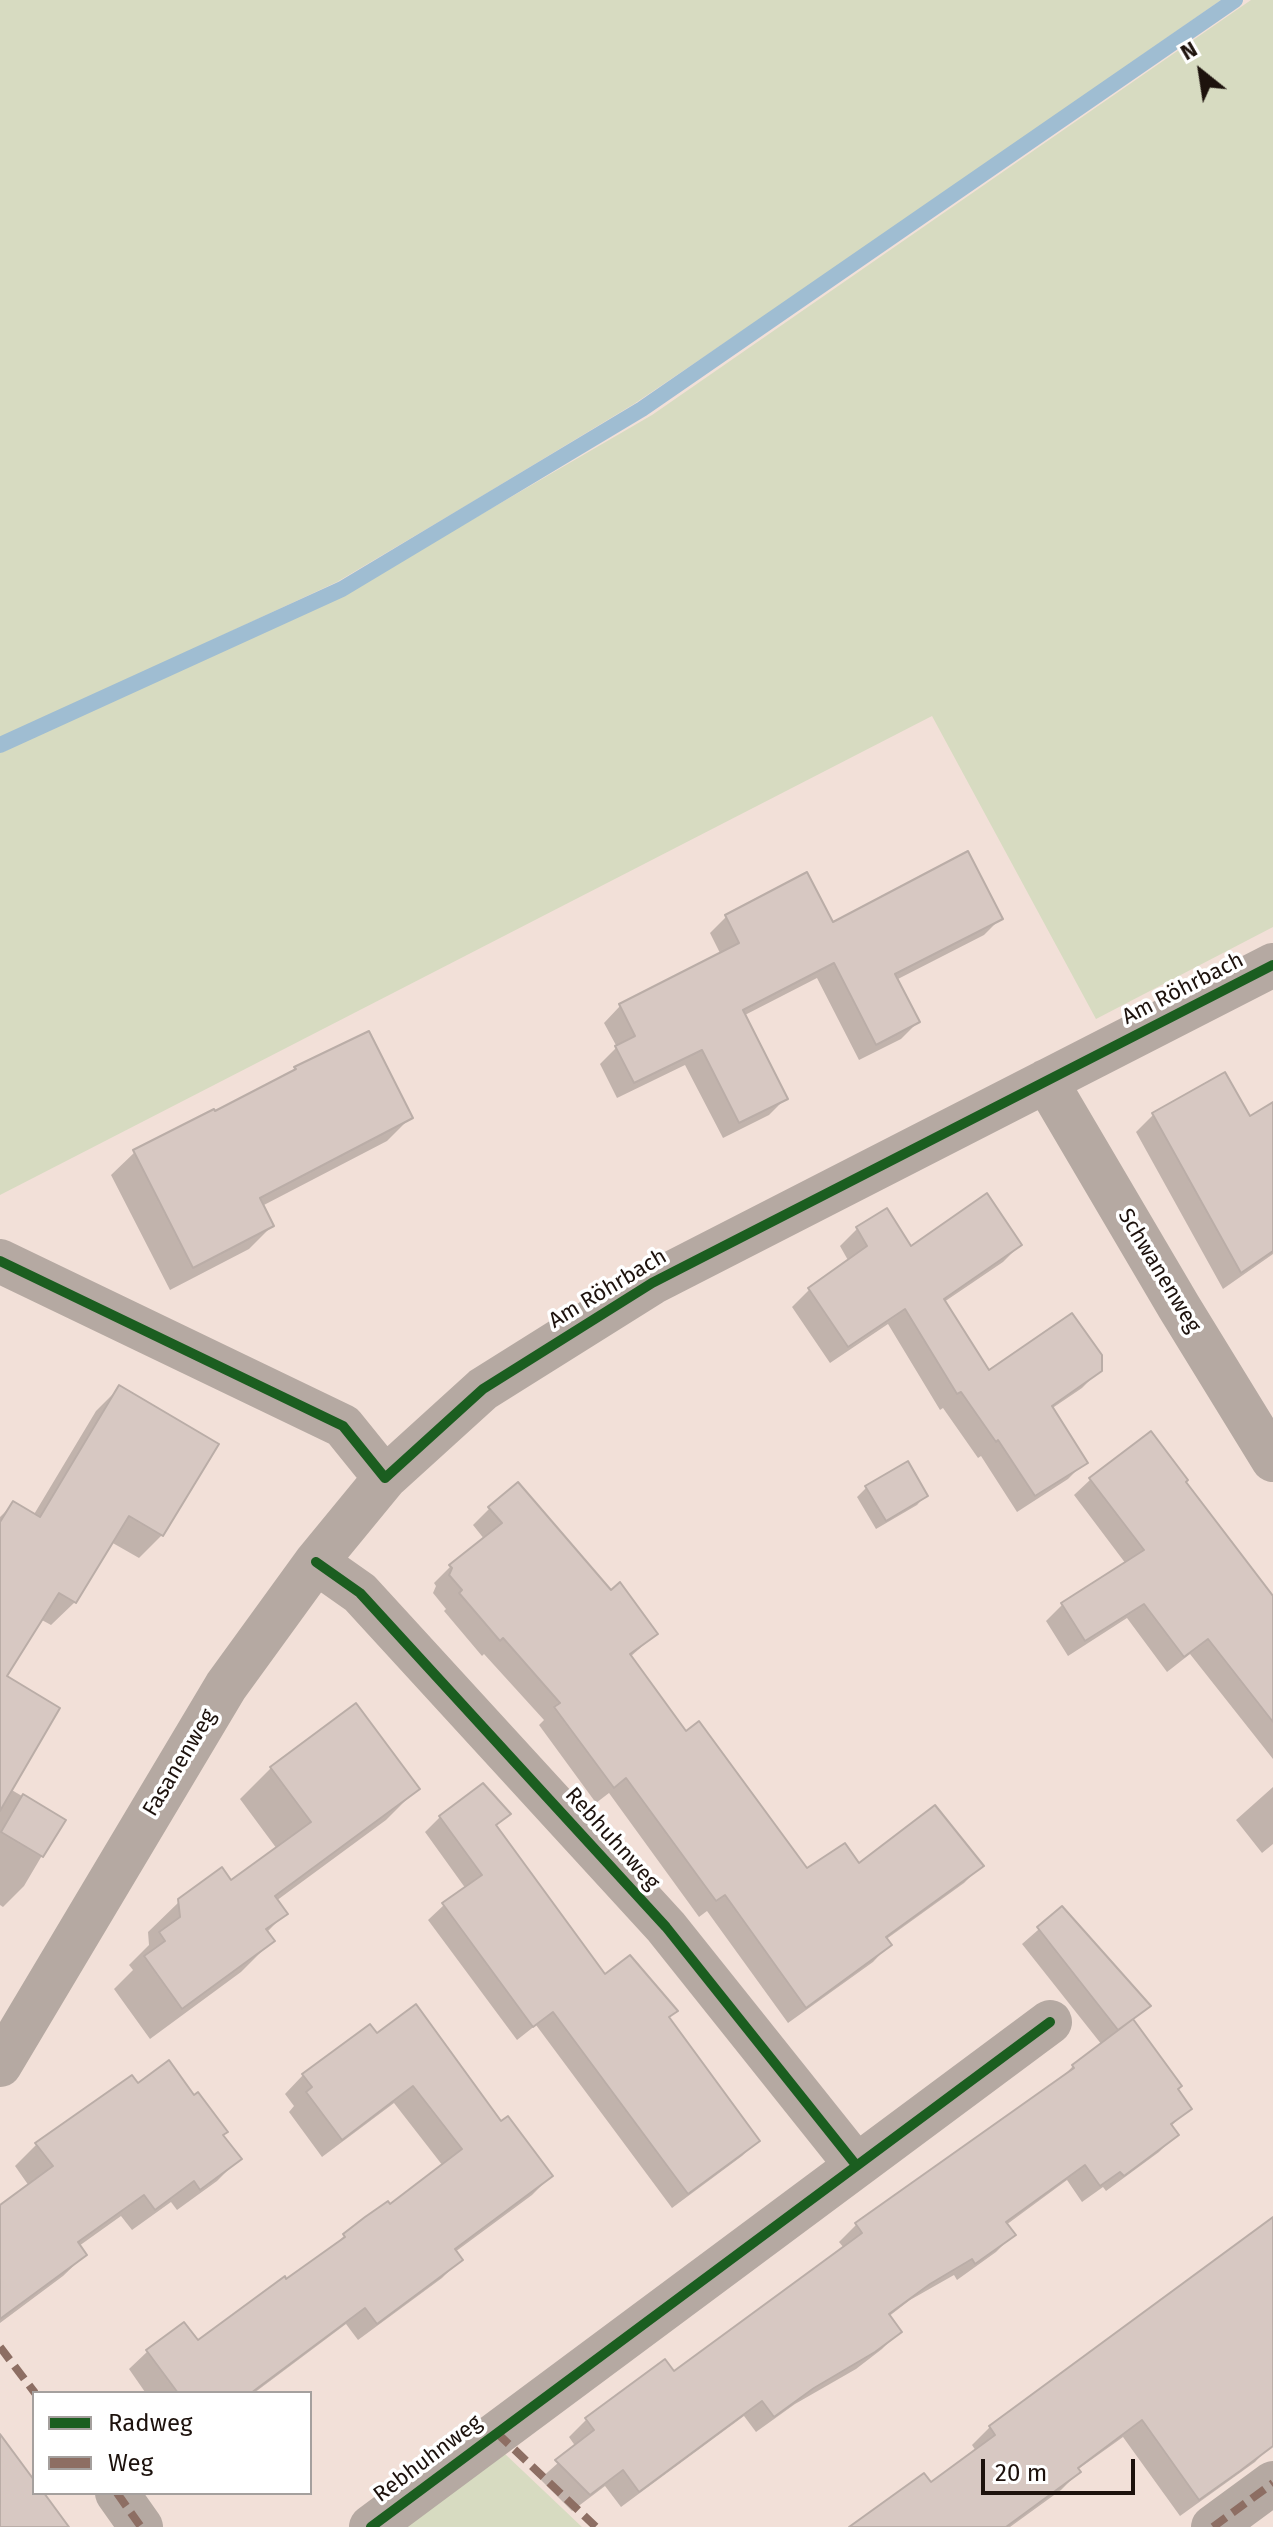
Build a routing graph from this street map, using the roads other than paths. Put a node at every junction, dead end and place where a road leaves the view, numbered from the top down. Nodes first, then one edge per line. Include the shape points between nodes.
1 (1273, 965) edge
2 (1046, 1081) junction
3 (0, 1261) edge
4 (1273, 1460) edge
5 (385, 1478) junction
6 (316, 1562) junction
7 (1050, 2022) dead end
8 (0, 2065) edge
9 (856, 2165) junction
10 (1273, 2483) edge
11 (118, 2495) edge
12 (141, 2527) edge
13 (371, 2527) edge
14 (1213, 2527) edge

1 - 2 street, Am Röhrbach
2 - 4 street, Schwanenweg
2 - 5 street, Am Röhrbach via 652,1283 483,1389
3 - 5 street via 343,1426
5 - 6 street, Fasanenweg
6 - 8 street, Fasanenweg via 226,1686
6 - 9 street, Rebhuhnweg via 360,1593 666,1927
7 - 9 street, Rebhuhnweg
9 - 13 street, Rebhuhnweg
10 - 14 street
11 - 12 street

